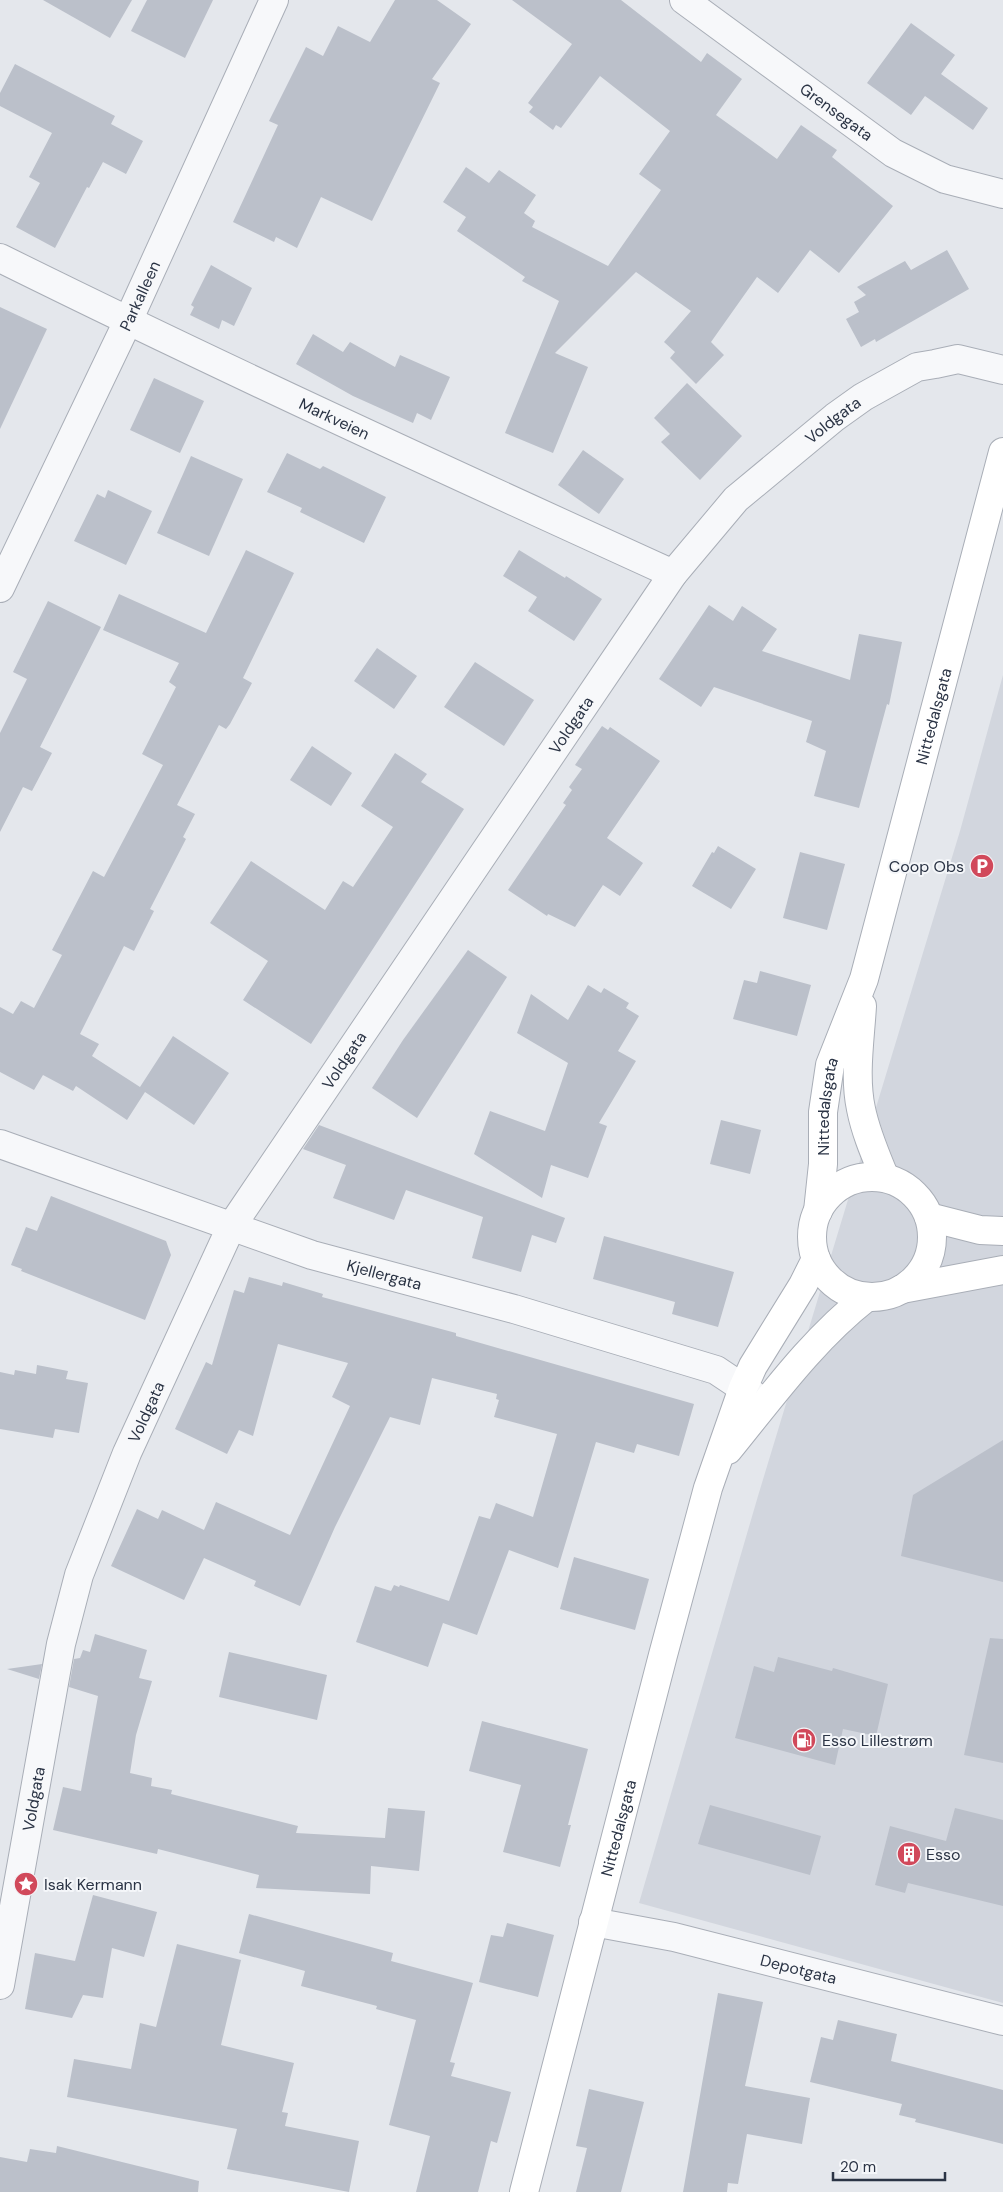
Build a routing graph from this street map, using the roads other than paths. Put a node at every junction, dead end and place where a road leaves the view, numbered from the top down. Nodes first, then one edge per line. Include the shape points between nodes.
1 (274, 0) edge
2 (684, 0) edge
3 (1003, 194) edge
4 (0, 258) edge
5 (128, 321) junction
6 (1003, 370) edge
7 (1003, 452) edge
8 (672, 574) junction
9 (0, 588) edge
10 (864, 980) junction
11 (0, 1144) edge
12 (885, 1178) junction
13 (818, 1211) junction
14 (929, 1217) junction
15 (230, 1227) junction
16 (1003, 1230) edge
17 (816, 1259) junction
18 (1003, 1270) edge
19 (902, 1289) junction
20 (867, 1297) junction
21 (743, 1388) junction
22 (766, 1404) junction
23 (716, 1465) junction
24 (593, 1922) junction
25 (0, 1985) edge
26 (1003, 2021) edge
27 (524, 2192) edge

1 - 5 street, Parkalleen
2 - 3 street, Grensegata via 893,154 945,179
4 - 5 street, Markveien
5 - 8 street, Markveien
5 - 9 street, Parkalleen
6 - 8 street, Voldgata via 958,360 917,367 879,387 835,417 736,499
7 - 10 main road, Nittedalsgata
8 - 15 street, Voldgata
10 - 12 main road, Nittedalsgata via 858,1070 860,1108
10 - 13 main road, Nittedalsgata via 830,1065 823,1112 823,1164
11 - 15 street, Kjellergata
12 - 13 main road via 865,1177 846,1182 830,1194
12 - 14 main road via 912,1192
13 - 17 main road via 812,1243
14 - 16 main road via 980,1230
14 - 19 main road via 931,1250 925,1266
15 - 21 street, Kjellergata via 312,1255 674,1356 716,1370
15 - 25 street, Voldgata via 127,1453 79,1575 61,1644
17 - 20 main road via 824,1274 836,1285
17 - 21 main road, Nittedalsgata
18 - 19 main road
19 - 20 main road
20 - 22 main road, Nittedalsgata via 825,1333
21 - 22 street, Kjellergata
21 - 23 main road, Nittedalsgata
22 - 23 main road, Nittedalsgata
23 - 24 main road, Nittedalsgata
24 - 26 street, Depotgata via 674,1936
24 - 27 main road, Nittedalsgata

